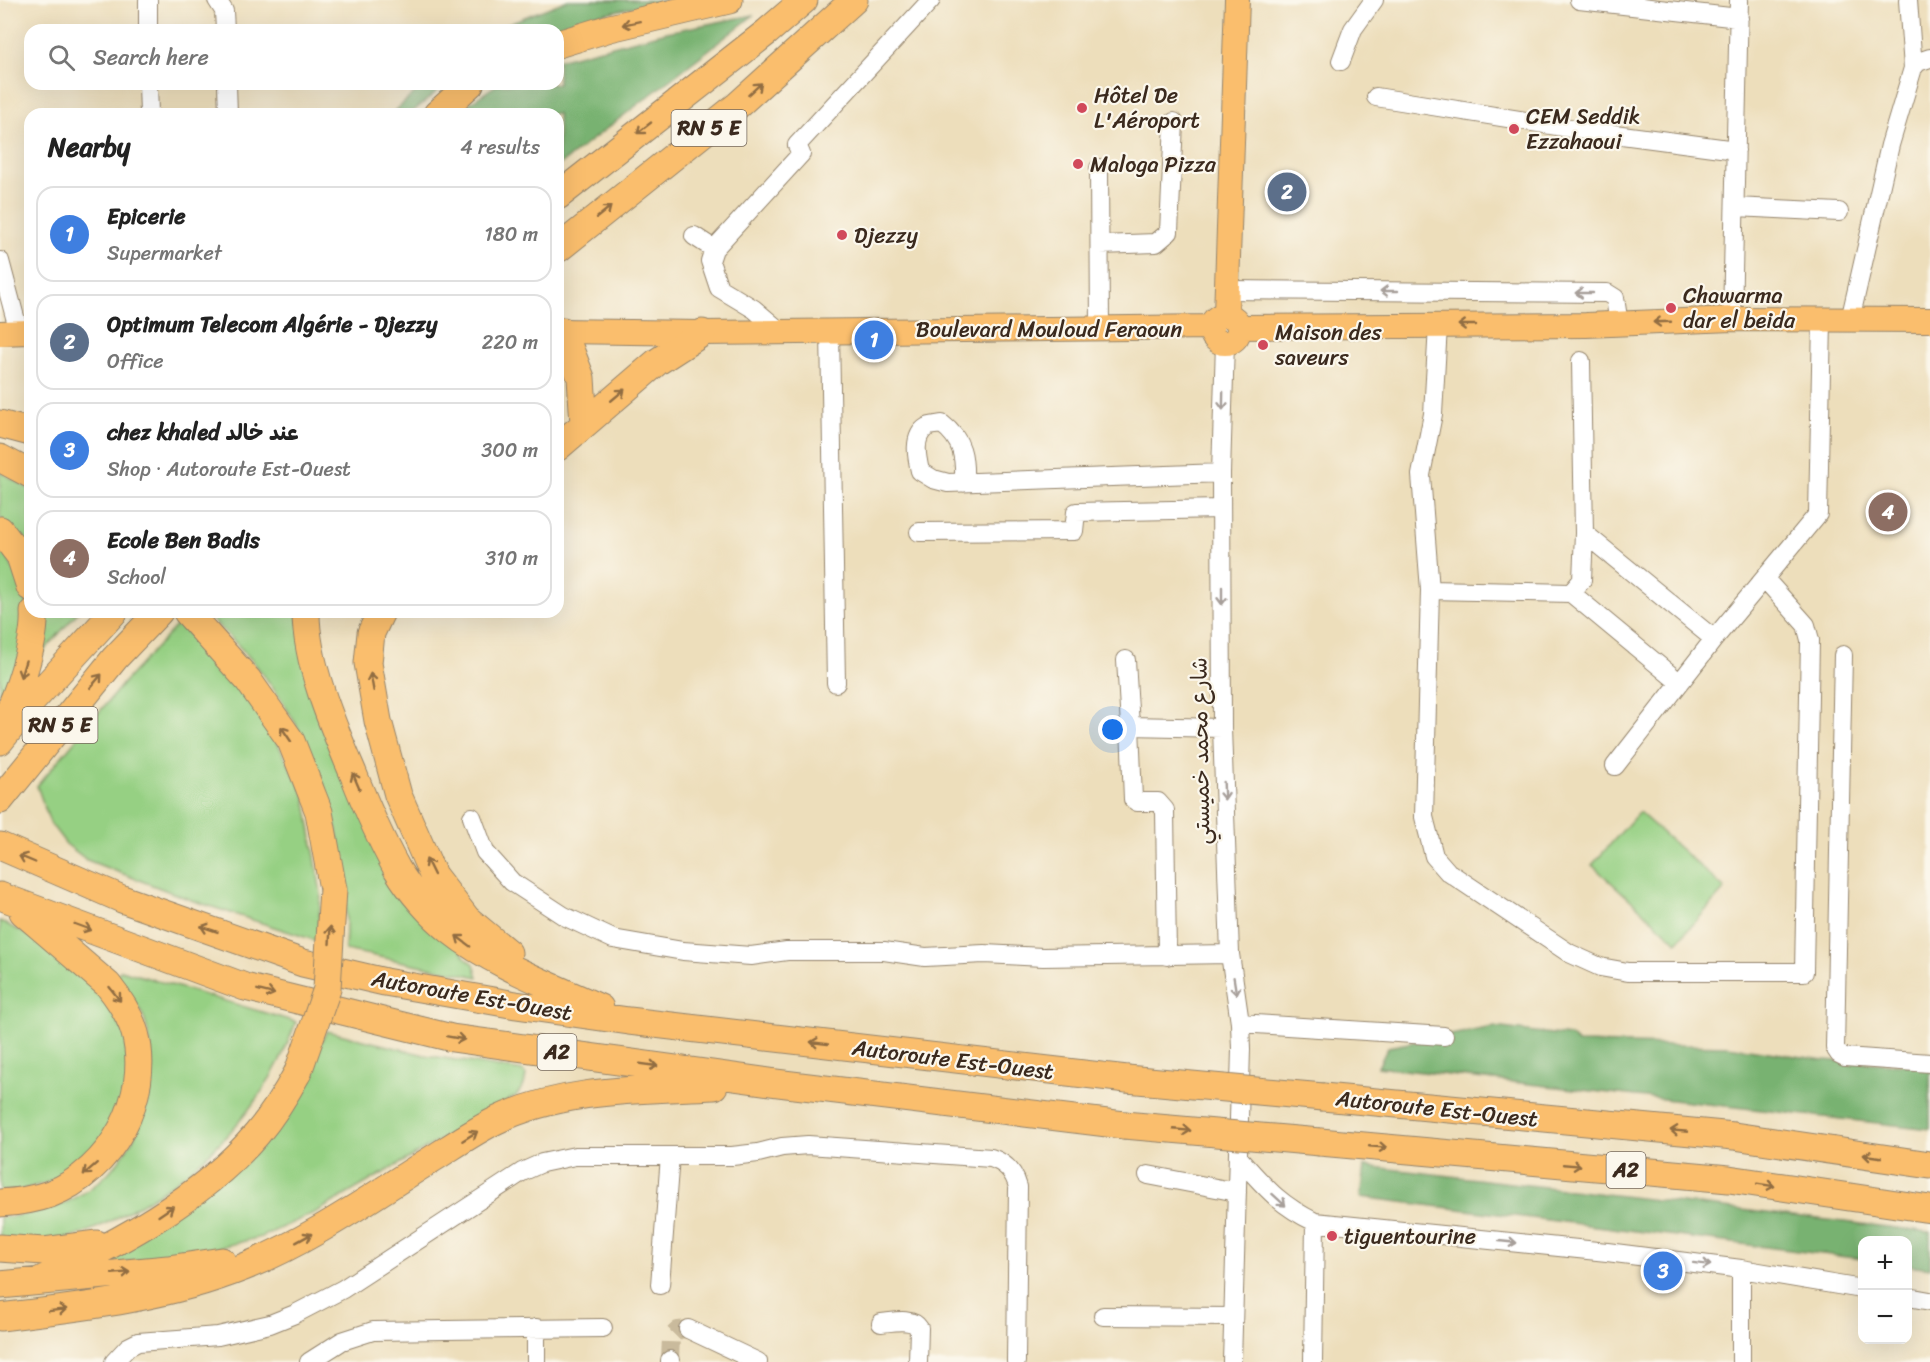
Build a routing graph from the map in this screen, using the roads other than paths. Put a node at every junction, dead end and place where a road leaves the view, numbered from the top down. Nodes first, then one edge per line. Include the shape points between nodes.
1 (148, 0) edge
2 (217, 0) edge
3 (729, 0) edge
4 (804, 0) edge
5 (854, 0) edge
6 (931, 0) edge
7 (1237, 0) edge
8 (1374, 0) edge
9 (1578, 0) edge
10 (1908, 0) edge
11 (1739, 9) edge
12 (148, 24) edge
13 (225, 24) edge
14 (564, 42) edge
15 (1930, 58) edge
16 (1341, 61) dead end
17 (1913, 68) junction
18 (148, 90) edge
19 (226, 90) edge
20 (463, 90) edge
21 (1376, 98) dead end
22 (149, 108) edge
23 (228, 108) edge
24 (444, 108) edge
25 (1174, 122) dead end
26 (1736, 150) junction
27 (1099, 168) dead end
28 (564, 191) edge
29 (1735, 207) junction
30 (1839, 212) dead end
31 (694, 237) dead end
32 (564, 244) edge
33 (1100, 245) junction
34 (714, 249) junction
35 (0, 261) edge
36 (1227, 290) junction
37 (1732, 320) junction
38 (1850, 320) junction
39 (1930, 320) edge
40 (1822, 321) junction
41 (1619, 324) junction
42 (1438, 326) junction
43 (1100, 328) junction
44 (1225, 328) junction
45 (564, 331) edge
46 (830, 331) junction
47 (16, 332) edge
48 (780, 332) junction
49 (702, 333) junction
50 (564, 340) edge
51 (1581, 361) dead end
52 (0, 424) edge
53 (584, 424) junction
54 (24, 430) edge
55 (564, 442) edge
56 (0, 458) edge
57 (24, 471) edge
58 (1221, 473) junction
59 (964, 483) dead end
60 (1221, 509) junction
61 (0, 530) edge
62 (919, 532) dead end
63 (1584, 533) junction
64 (24, 568) edge
65 (1765, 579) junction
66 (1430, 590) junction
67 (1571, 593) junction
68 (34, 618) edge
69 (108, 618) edge
70 (153, 618) edge
71 (192, 618) edge
72 (307, 618) edge
73 (378, 618) edge
74 (1714, 639) junction
75 (1843, 655) dead end
76 (1126, 660) dead end
77 (836, 683) dead end
78 (1680, 683) junction
79 (1130, 726) junction
80 (0, 728) edge
81 (1222, 728) junction
82 (0, 741) edge
83 (1615, 766) dead end
84 (3, 796) edge
85 (472, 817) dead end
86 (0, 846) edge
87 (4, 898) edge
88 (1230, 954) junction
89 (1167, 956) junction
90 (544, 982) junction
91 (629, 1021) junction
92 (1240, 1023) junction
93 (1444, 1036) dead end
94 (1930, 1063) edge
95 (777, 1083) junction
96 (670, 1156) junction
97 (1238, 1157) junction
98 (1930, 1165) edge
99 (1148, 1175) dead end
100 (1237, 1192) junction
101 (0, 1203) edge
102 (1930, 1209) edge
103 (1315, 1222) junction
104 (137, 1230) junction
105 (0, 1248) edge
106 (275, 1253) junction
107 (1741, 1269) junction
108 (41, 1280) junction
109 (0, 1285) edge
110 (660, 1285) dead end
111 (1858, 1288) edge
112 (1912, 1298) edge
113 (1930, 1301) edge
114 (1103, 1316) dead end
115 (0, 1317) edge
116 (1233, 1317) junction
117 (881, 1323) dead end
118 (603, 1328) dead end
119 (536, 1329) junction
120 (688, 1329) dead end
121 (328, 1356) edge
122 (114, 1362) edge
123 (309, 1362) edge
124 (536, 1362) edge
125 (758, 1362) edge
126 (918, 1362) edge
127 (1016, 1362) edge
128 (1232, 1362) edge
129 (1313, 1362) edge
130 (1741, 1362) edge

1 - 12 street
2 - 13 street via 224,11
3 -> 14 highway
4 -> 28 highway, RN 5 E
32 -> 5 highway, RN 5 E via 738,105
6 - 34 street via 797,146 801,154
7 - 36 main road
8 - 16 street via 1353,29
9 - 11 street
10 - 17 street
11 - 26 street
15 - 17 street
17 - 38 street via 1890,145
18 - 22 street
19 - 23 street
20 - 24 highway
21 - 26 street
25 - 33 street via 1169,232 1156,243
26 - 29 street
27 - 33 street
29 - 30 street
29 - 37 street
31 - 34 street
33 - 43 street
34 - 48 street via 710,261 719,288 754,309
35 - 47 street
41 -> 36 street via 1615,298 1607,293
36 - 44 main road
37 - 40 main road, Boulevard Mouloud Feraoun
37 -> 41 main road, Boulevard Mouloud Feraoun
38 - 39 main road, Boulevard Mouloud Feraoun
38 - 40 main road, Boulevard Mouloud Feraoun
40 - 65 street via 1818,514
41 -> 42 main road, Boulevard Mouloud Feraoun
42 - 44 main road, Boulevard Mouloud Feraoun
42 - 66 street via 1433,414 1420,475
43 - 44 main road, Boulevard Mouloud Feraoun
43 - 46 main road, Boulevard Mouloud Feraoun
44 -> 58 street, شارع محمد خميستي
45 - 49 main road, Boulevard Mouloud Feraoun
46 - 48 main road, Boulevard Mouloud Feraoun
46 - 77 street
48 - 49 main road, Boulevard Mouloud Feraoun
53 -> 49 highway via 657,362
50 - 53 highway via 581,378
51 - 63 street
52 - 54 highway
53 - 55 highway
56 - 57 highway
58 - 59 street
58 - 60 street, شارع محمد خميستي
60 - 62 street via 1076,512 1074,531
60 -> 81 street, شارع محمد خميستي
61 - 64 highway via 20,555
63 - 67 street via 1582,580
63 - 74 street
65 - 66 street via 1806,625 1810,640 1804,972 1628,972 1600,967 1569,953 1448,872 1434,856 1424,817
65 - 74 street
66 - 67 street
67 - 78 street
68 -> 80 highway via 35,628 11,707
69 - 82 highway, RN 5 E
84 -> 70 highway, RN 5 E via 115,658
104 -> 71 highway, bridge via 191,1193 242,1150 272,1114 298,1072 327,989 333,889 320,812 291,741 248,680
90 -> 72 highway via 473,948 448,929 398,870 337,736 315,671
90 -> 73 highway via 467,919 433,875 398,795 378,721 368,663 371,633
74 - 78 street
75 - 94 street via 1835,1048 1845,1057
76 - 79 street
78 - 83 street
79 - 81 street
79 - 89 street via 1133,799 1158,802 1165,810
81 -> 88 street, شارع محمد خميستي
85 - 89 street via 485,852 512,882 564,916 613,939 683,951 752,956 787,951 884,951 925,957
91 -> 86 highway, Autoroute Est-Ouest / A2 via 385,982 303,963 122,899
87 -> 95 highway, Autoroute Est-Ouest / A2 via 245,987 452,1038
87 -> 101 highway via 120,999 135,1032 139,1068 124,1125 114,1143 87,1173 51,1194
88 - 89 street
88 -> 92 street, شارع محمد خميستي
90 - 91 highway
98 -> 91 highway, Autoroute Est-Ouest / A2, bridge via 1734,1136 1127,1079
92 - 93 street
92 - 97 street, شارع محمد خميستي
95 -> 102 highway, Autoroute Est-Ouest / A2, bridge via 1124,1125 1729,1179
106 -> 95 highway via 514,1113 554,1101 617,1091
96 - 110 street
96 - 122 street via 575,1156 542,1163 522,1172 344,1289 295,1314 218,1336 138,1342
96 - 127 street via 745,1155 808,1145 992,1158 1004,1164 1018,1187
97 - 100 street, شارع محمد خميستي
97 -> 103 street via 1278,1201
99 - 100 street
100 - 116 street, شارع محمد خميستي
103 -> 107 street
103 - 129 street
104 - 105 highway via 101,1243 63,1250
104 - 108 highway
108 -> 106 highway via 168,1269
115 -> 106 highway via 150,1296 214,1278
107 - 111 street
107 - 130 street
108 - 109 highway
112 - 113 street
114 - 116 street
116 - 128 street, شارع محمد خميستي
117 - 126 street via 912,1321 917,1325
118 - 119 street
119 - 121 street via 389,1329 357,1335
119 - 124 street
120 - 125 street
121 - 123 street

